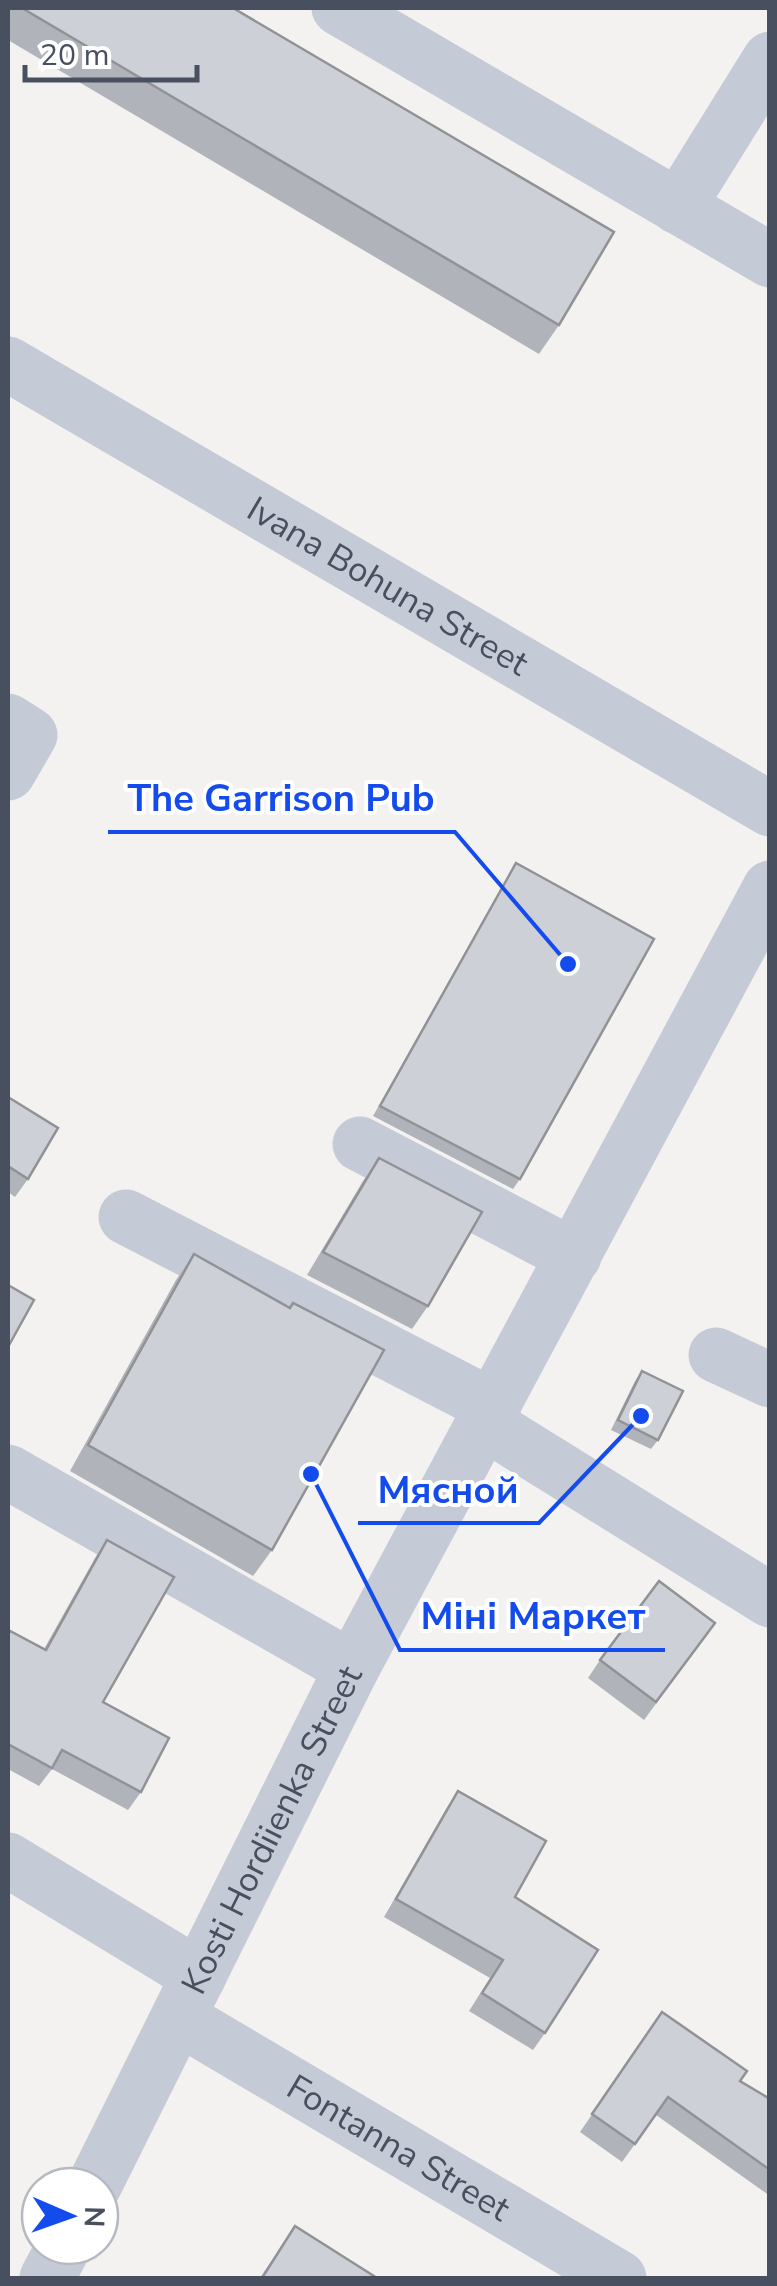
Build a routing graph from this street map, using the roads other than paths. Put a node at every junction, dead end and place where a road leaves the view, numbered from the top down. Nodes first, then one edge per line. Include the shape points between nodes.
1 (339, 8) edge
2 (770, 59) edge
3 (678, 207) junction
4 (770, 260) edge
5 (8, 364) edge
6 (8, 721) edge
7 (8, 773) edge
8 (770, 809) edge
9 (770, 888) edge
10 (360, 1144) dead end
11 (126, 1217) dead end
12 (574, 1256) junction
13 (716, 1355) dead end
14 (770, 1380) edge
15 (490, 1415) junction
16 (8, 1472) edge
17 (770, 1600) edge
18 (352, 1668) junction
19 (8, 1860) edge
20 (189, 1997) junction
21 (104, 2166) edge
22 (619, 2278) edge

1 - 3 street
2 - 3 street
3 - 4 street
5 - 8 street, Ivana Bohuna Street
6 - 7 street via 30,735
9 - 12 street, Kosti Hordiienka Street
10 - 12 street
11 - 15 street
12 - 15 street, Kosti Hordiienka Street
13 - 14 street
15 - 17 street
15 - 18 street, Kosti Hordiienka Street
16 - 18 street
18 - 20 street, Kosti Hordiienka Street
19 - 20 street, Fontanna Street
20 - 21 street, Kosti Hordiienka Street
20 - 22 street, Fontanna Street

